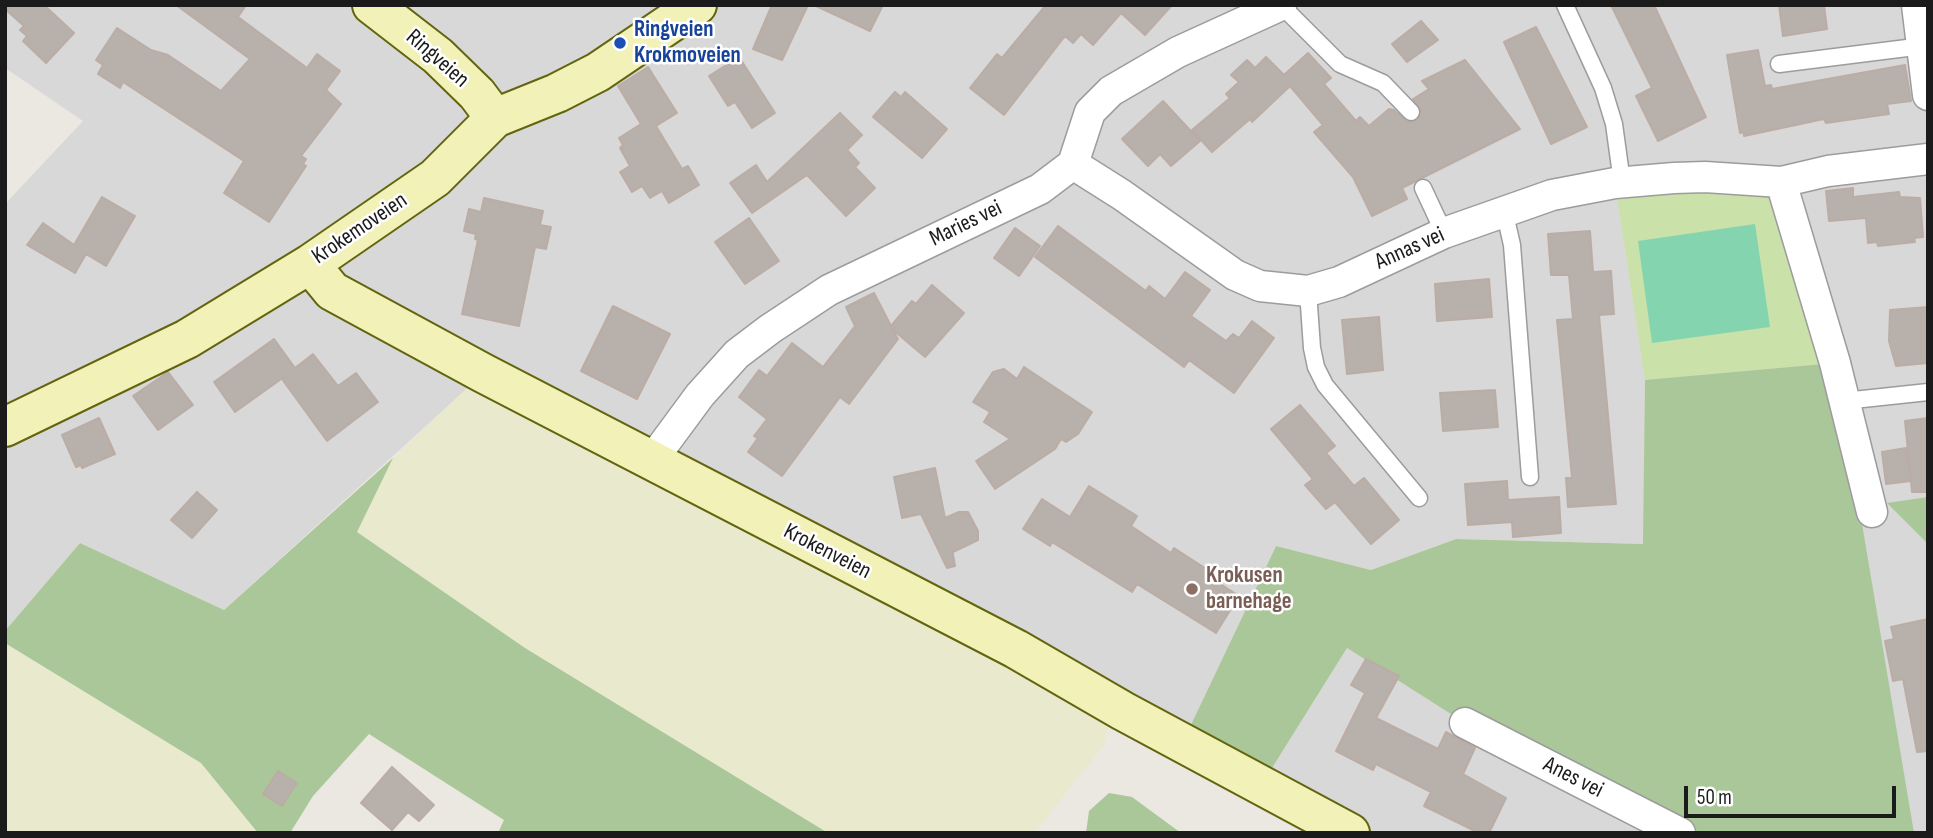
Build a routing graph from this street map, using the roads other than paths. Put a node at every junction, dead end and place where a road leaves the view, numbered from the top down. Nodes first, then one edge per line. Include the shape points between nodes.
1 (372, 5) edge
2 (697, 5) edge
3 (1281, 5) edge
4 (1565, 5) edge
5 (1917, 5) edge
6 (1923, 46) junction
7 (1779, 64) dead end
8 (1928, 95) edge
9 (1411, 112) dead end
10 (495, 118) junction
11 (1928, 159) edge
12 (1073, 164) junction
13 (1622, 182) junction
14 (1781, 182) junction
15 (1423, 188) dead end
16 (1504, 210) junction
17 (1444, 233) junction
18 (310, 264) junction
19 (1308, 291) junction
20 (1928, 392) edge
21 (1844, 401) junction
22 (5, 427) edge
23 (652, 460) junction
24 (1530, 477) dead end
25 (1419, 498) dead end
26 (1872, 512) dead end
27 (1465, 723) dead end
28 (1350, 833) edge
29 (1680, 833) edge

1 - 10 street, Ringveien via 438,56
2 - 10 street, Krokemoveien via 598,72
3 - 9 lane via 1340,64 1383,83
3 - 12 street via 1167,57 1111,91 1090,112
4 - 13 lane via 1603,88 1614,124
5 - 6 street
6 - 7 lane
6 - 8 street
10 - 18 street, Krokemoveien via 435,178
11 - 14 street, Annas vei via 1828,171
12 - 19 street, Annas vei via 1235,275 1260,286
12 - 23 street, Maries vei via 1040,189 829,290 771,329 728,365
13 - 14 street, Annas vei via 1705,177
13 - 16 street, Annas vei via 1552,195
14 - 21 street
15 - 17 lane
16 - 17 street, Annas vei
16 - 24 lane via 1512,245
17 - 19 street, Annas vei via 1339,282
18 - 22 street, Krokemoveien via 187,339
18 - 23 street, Krokenveien via 332,290
19 - 25 lane via 1312,348 1325,385
20 - 21 lane
21 - 26 street
23 - 28 street, Krokenveien via 1016,649
27 - 29 street, Anes vei

